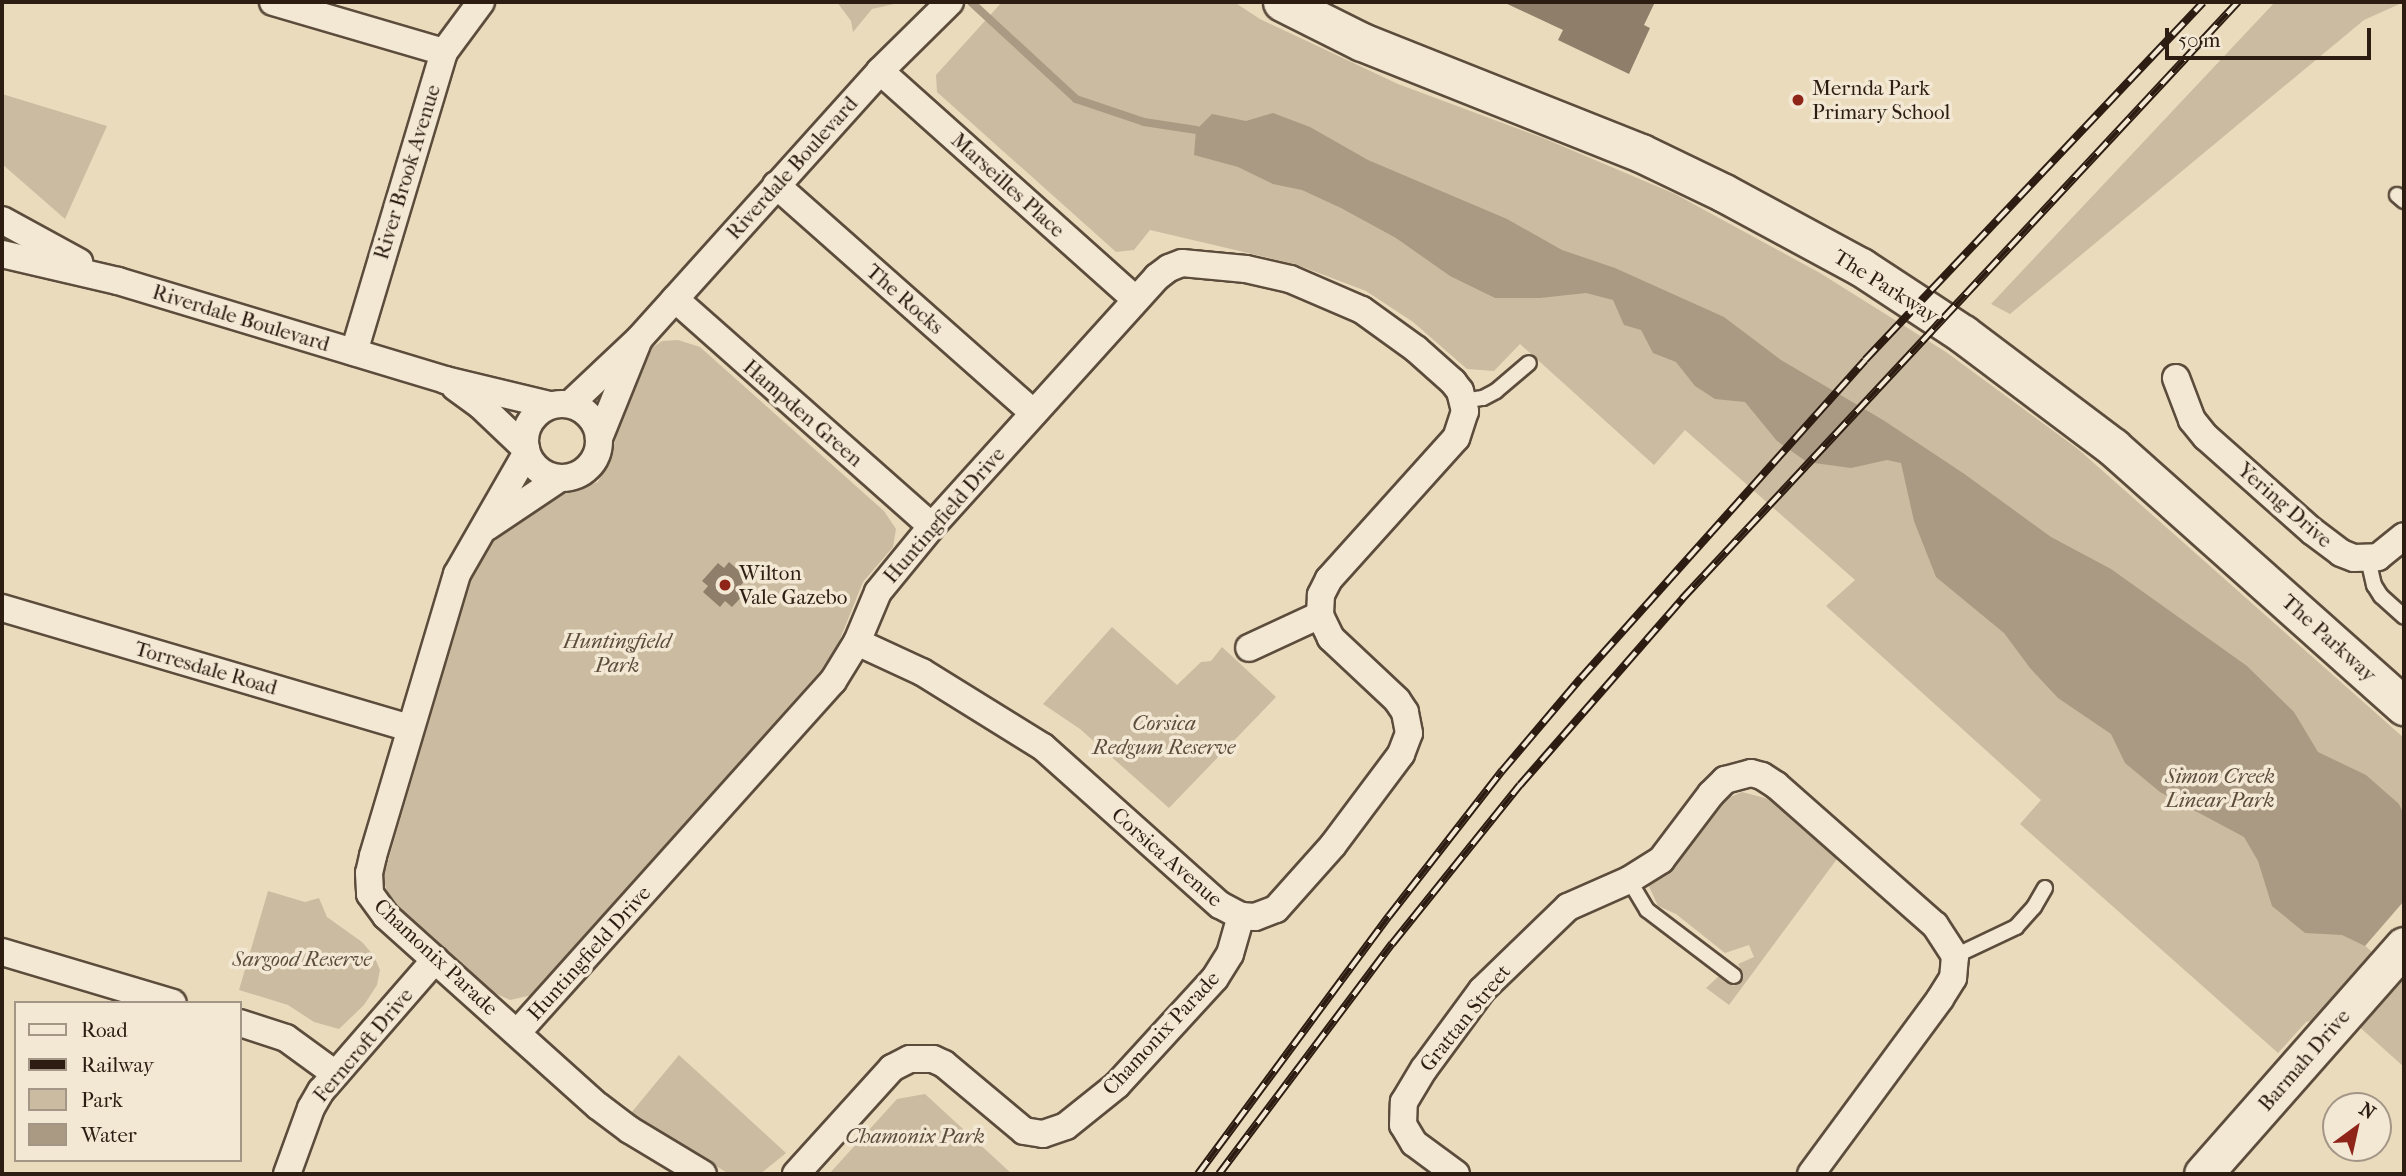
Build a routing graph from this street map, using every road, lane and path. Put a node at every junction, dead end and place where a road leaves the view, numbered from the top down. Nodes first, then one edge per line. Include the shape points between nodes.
1 (273, 2) edge
2 (481, 2) edge
3 (950, 2) edge
4 (1282, 2) edge
5 (444, 52) junction
6 (880, 71) junction
7 (776, 185) junction
8 (2, 220) edge
9 (2, 254) edge
10 (118, 281) junction
11 (675, 299) junction
12 (1136, 300) junction
13 (639, 339) junction
14 (354, 352) junction
15 (1530, 363) dead end
16 (2176, 378) dead end
17 (445, 380) junction
18 (1463, 401) junction
19 (560, 405) junction
20 (1034, 413) junction
21 (599, 438) junction
22 (526, 452) junction
23 (560, 478) junction
24 (932, 526) junction
25 (480, 533) junction
26 (2404, 536) edge
27 (2368, 559) junction
28 (2, 608) edge
29 (1320, 615) junction
30 (2404, 617) edge
31 (857, 642) junction
32 (1249, 648) dead end
33 (2404, 706) edge
34 (410, 728) junction
35 (1629, 880) junction
36 (2045, 888) dead end
37 (1241, 916) junction
38 (2, 952) edge
39 (2396, 955) edge
40 (1955, 956) junction
41 (435, 960) junction
42 (1734, 976) dead end
43 (166, 1001) edge
44 (242, 1024) edge
45 (517, 1033) junction
46 (334, 1073) junction
47 (287, 1174) edge
48 (703, 1174) edge
49 (796, 1174) edge
50 (1456, 1174) edge
51 (1811, 1174) edge
52 (2203, 1174) edge

1 - 5 street
2 - 5 street, River Brook Avenue
3 - 6 street, Riverdale Boulevard
4 - 33 street, The Parkway via 1375,47 1641,153 1861,267 1963,334 2113,447
5 - 14 street, River Brook Avenue
6 - 7 street, Riverdale Boulevard
6 - 12 street, Marseilles Place
7 - 11 street, Riverdale Boulevard
7 - 20 street, The Rocks
8 - 10 street, Riverdale Boulevard
9 - 10 street, Riverdale Boulevard
10 - 14 street, Riverdale Boulevard
11 - 13 street, Riverdale Boulevard
11 - 24 street, Hampden Green
12 - 18 street, Huntingfield Drive via 1168,268 1182,263 1290,279 1362,310 1398,335 1453,382
12 - 20 street, Huntingfield Drive
13 - 19 street, Riverdale Boulevard
13 - 21 street, Riverdale Boulevard
14 - 17 street, Riverdale Boulevard
15 - 18 lane via 1496,391
16 - 27 street, Yering Drive via 2192,421 2206,437 2326,542 2341,553
17 - 19 street, Riverdale Boulevard
17 - 22 street, Riverdale Boulevard via 480,405
18 - 29 street via 1464,420 1456,438 1329,579 1319,604
19 - 21 street via 590,416
19 - 22 street via 540,411 527,428
20 - 24 street, Huntingfield Drive
21 - 23 street via 593,462 573,476
22 - 23 street via 542,472
22 - 25 street, Chamonix Parade
23 - 25 street, Chamonix Parade
24 - 31 street, Huntingfield Drive via 882,586
25 - 34 street, Chamonix Parade via 457,574
26 - 27 street via 2389,551
27 - 30 lane via 2374,585
28 - 34 street, Torresdale Road
29 - 32 street
29 - 37 street, Corsica Avenue via 1331,638 1381,683 1405,712 1407,742 1354,820 1285,899 1266,914
31 - 37 street, Corsica Avenue via 922,672 1042,747 1220,905
31 - 45 street, Huntingfield Drive via 833,681
34 - 41 street, Chamonix Parade via 368,886 375,904
35 - 40 street, Grattan Street via 1661,860 1726,780 1738,774 1762,776 1935,925
35 - 42 lane via 1647,910
35 - 50 street, Grattan Street via 1568,907 1502,969 1410,1090 1402,1114 1407,1134
36 - 40 lane via 2016,927
37 - 49 street, Chamonix Parade via 1230,954 1215,978 1117,1085 1066,1126 1043,1134 1024,1131 944,1064 910,1059 892,1068
38 - 43 street
39 - 52 street, Barmah Drive
40 - 51 street via 1953,978 1940,999
41 - 45 street, Chamonix Parade
41 - 46 street, Ferncroft Drive
44 - 46 street via 286,1038
45 - 48 street, Chamonix Parade via 611,1116
46 - 47 street, Ferncroft Drive via 311,1108

